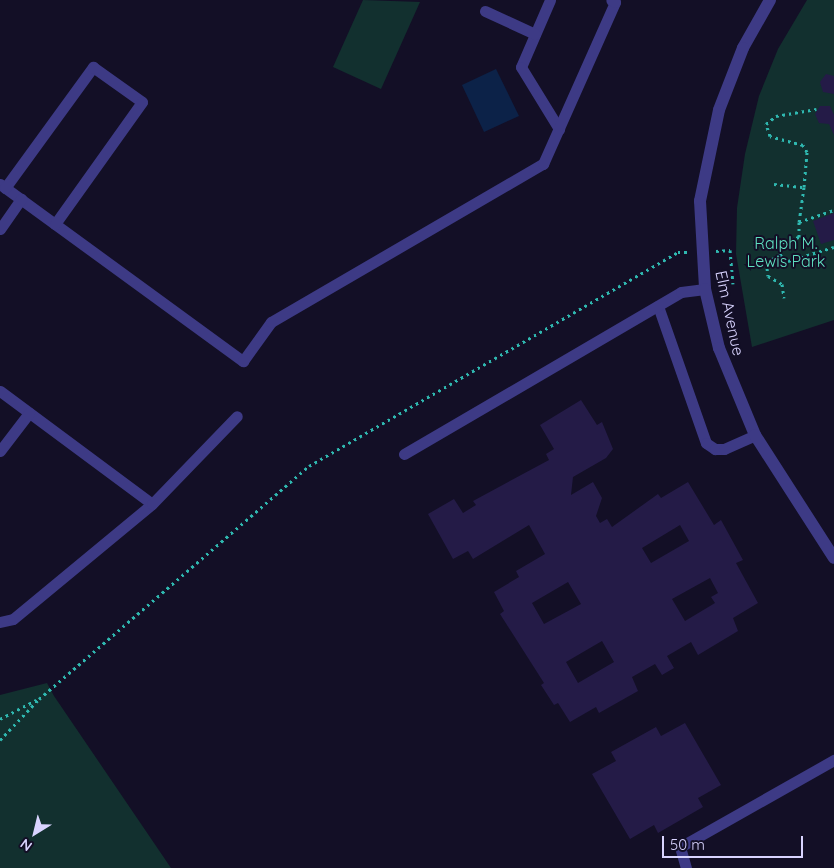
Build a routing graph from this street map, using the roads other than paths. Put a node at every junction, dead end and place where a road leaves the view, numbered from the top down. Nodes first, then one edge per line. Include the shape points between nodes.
1 (550, 0) edge
2 (610, 0) edge
3 (770, 0) edge
4 (484, 11) dead end
5 (535, 34) junction
6 (559, 129) junction
7 (3, 186) edge
8 (22, 199) junction
9 (55, 224) junction
10 (0, 229) edge
11 (705, 289) junction
12 (658, 306) junction
13 (0, 391) edge
14 (29, 413) junction
15 (237, 416) dead end
16 (754, 435) junction
17 (0, 451) edge
18 (404, 454) dead end
19 (152, 504) junction
20 (834, 558) edge
21 (0, 622) edge
22 (829, 763) edge
23 (686, 868) edge

1 - 5 lane
2 - 6 lane via 615,2
3 - 11 street, Elm Avenue via 743,48 718,110 700,201
4 - 5 lane
5 - 6 lane via 521,67
6 - 9 lane via 543,164 271,322 244,361
7 - 8 lane
7 - 9 lane via 93,67 142,102
8 - 9 lane
8 - 10 lane
11 - 12 lane via 681,292
11 - 16 street, Elm Avenue via 719,348
12 - 16 lane via 706,443 715,449 724,449
12 - 18 lane
13 - 14 lane
14 - 17 lane
14 - 19 lane
15 - 19 lane
16 - 20 street, Elm Avenue
19 - 21 lane via 13,619
22 - 23 lane via 680,847

